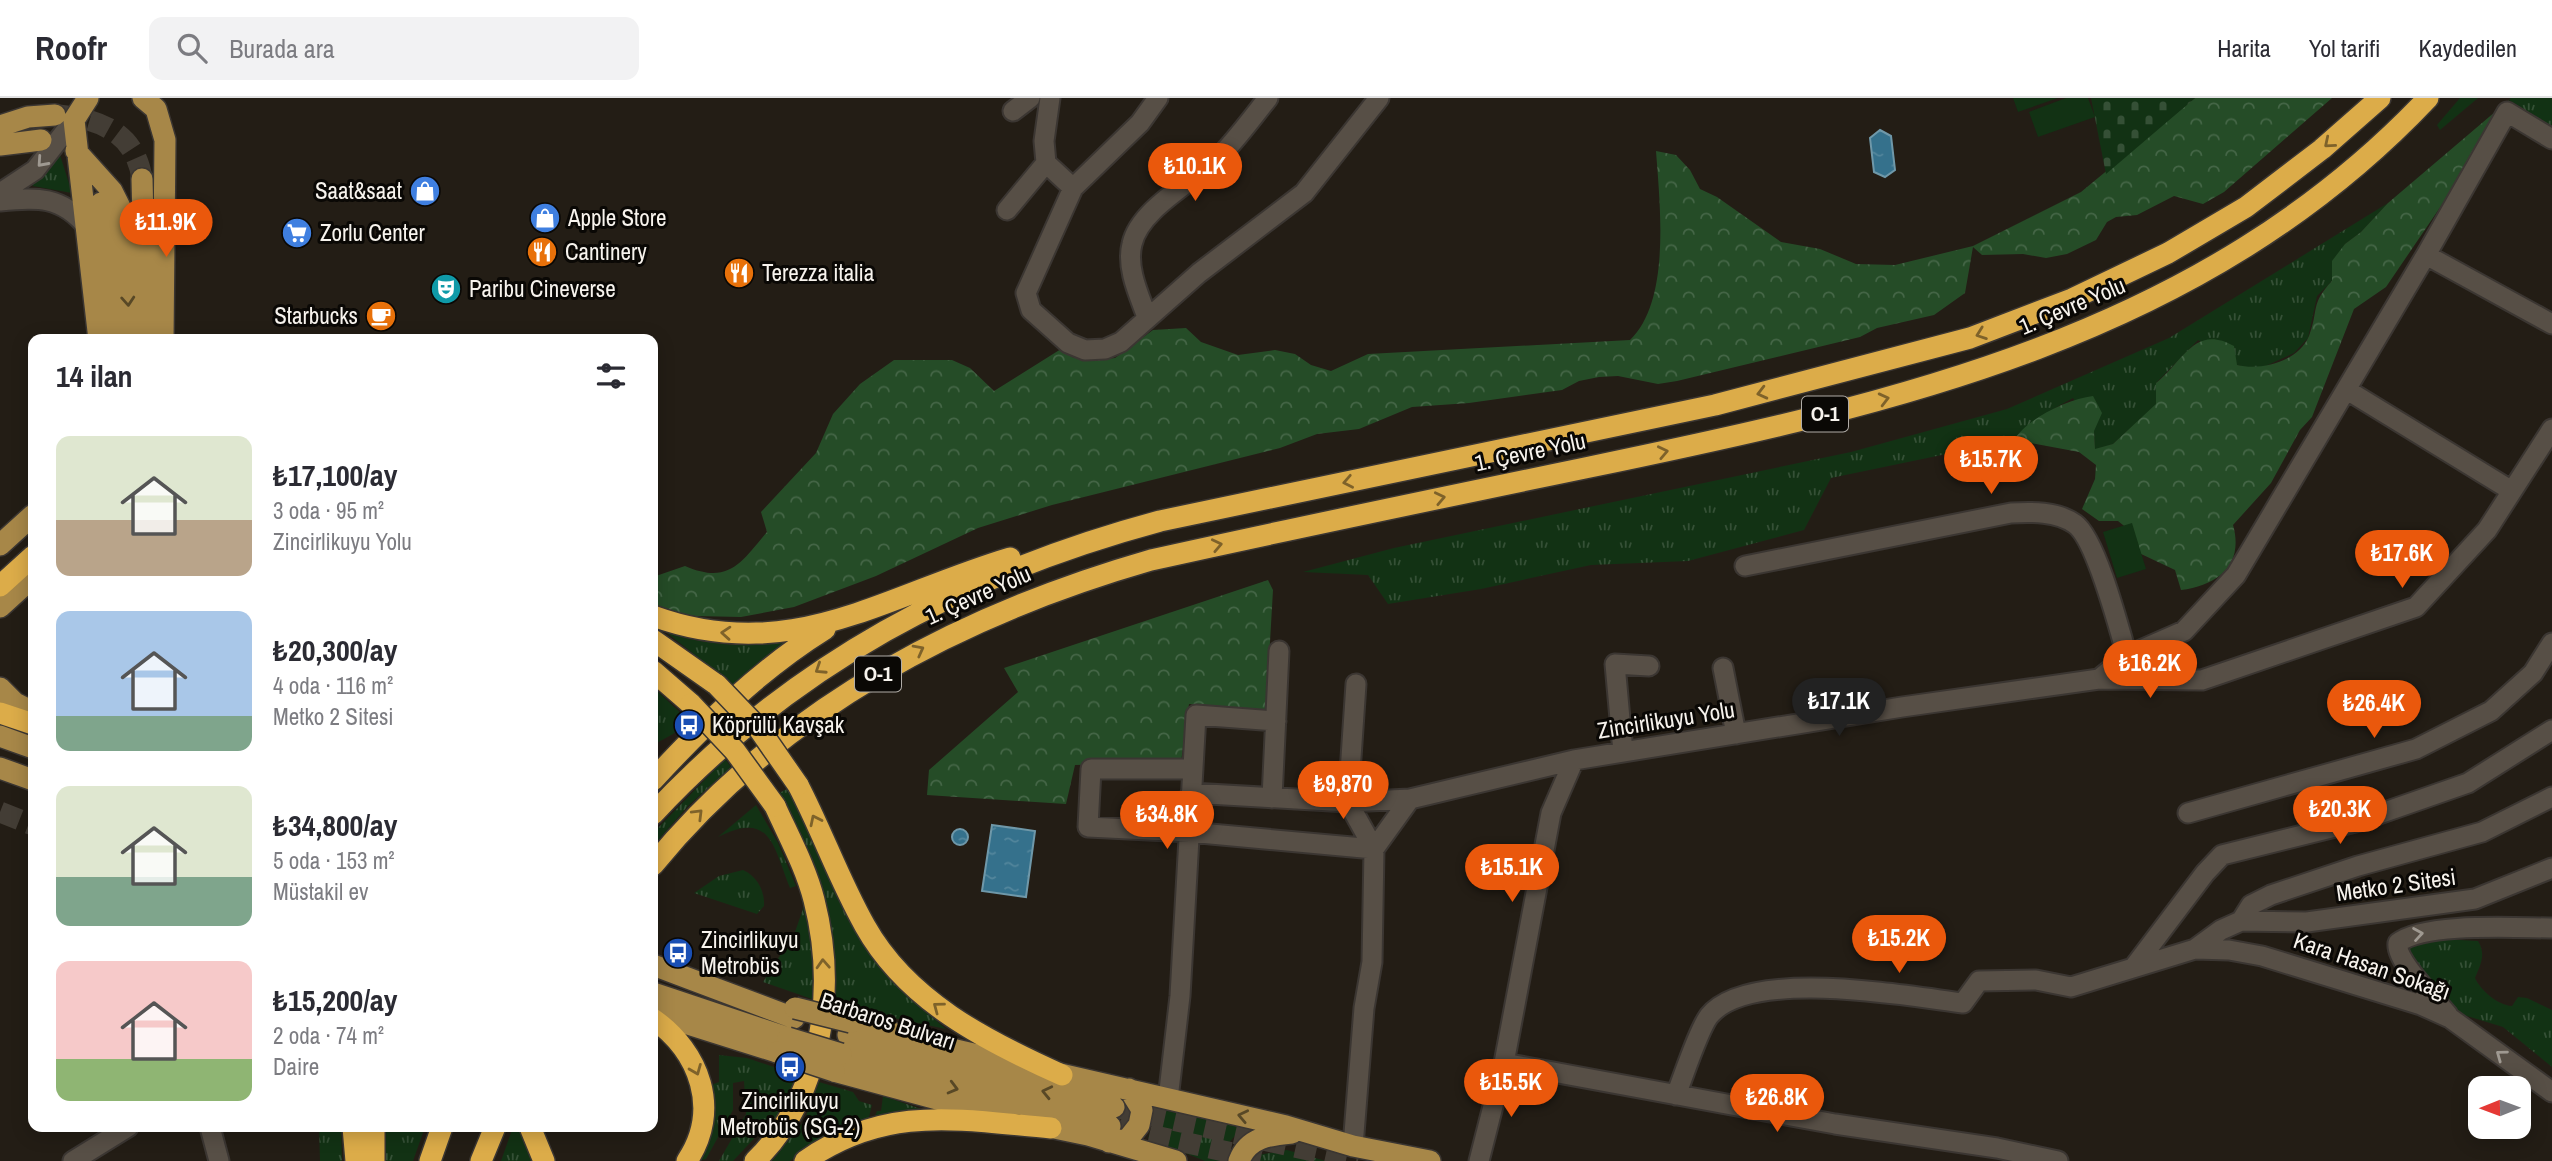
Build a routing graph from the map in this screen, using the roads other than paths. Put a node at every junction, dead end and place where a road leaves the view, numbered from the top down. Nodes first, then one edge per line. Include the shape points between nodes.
1 (88, 98) edge
2 (144, 98) edge
3 (166, 98) edge
4 (1030, 98) edge
5 (1050, 98) edge
6 (1158, 98) edge
7 (1268, 98) edge
8 (1379, 98) edge
9 (2380, 98) edge
10 (2428, 98) edge
11 (1013, 111) dead end
12 (64, 117) junction
13 (0, 126) edge
14 (2552, 139) edge
15 (41, 140) dead end
16 (165, 140) junction
17 (0, 145) edge
18 (76, 151) junction
19 (1046, 163) junction
20 (142, 179) tunnel mouth
21 (1073, 188) junction
22 (0, 193) edge
23 (0, 201) edge
24 (101, 203) dead end
25 (1007, 210) dead end
26 (88, 227) junction
27 (2426, 255) junction
28 (1147, 317) junction
29 (2552, 324) edge
30 (99, 334) edge
31 (115, 334) edge
32 (130, 334) edge
33 (146, 334) edge
34 (163, 334) edge
35 (2347, 390) junction
36 (2552, 429) edge
37 (2512, 491) junction
38 (28, 520) edge
39 (1103, 537) junction
40 (28, 538) edge
41 (0, 545) edge
42 (0, 562) edge
43 (28, 565) edge
44 (1745, 566) dead end
45 (17, 585) edge
46 (0, 607) edge
47 (658, 617) edge
48 (841, 619) junction
49 (0, 622) edge
50 (2168, 638) junction
51 (2552, 643) edge
52 (658, 644) edge
53 (1279, 651) dead end
54 (2127, 656) junction
55 (1649, 666) dead end
56 (1723, 668) dead end
57 (658, 675) edge
58 (2099, 679) junction
59 (2192, 680) junction
60 (1356, 684) dead end
61 (0, 688) edge
62 (28, 710) edge
63 (0, 713) edge
64 (1276, 721) junction
65 (28, 722) edge
66 (2552, 730) edge
67 (1736, 734) junction
68 (0, 736) edge
69 (28, 746) edge
70 (1623, 752) junction
71 (1574, 760) junction
72 (0, 768) edge
73 (1192, 769) junction
74 (658, 774) edge
75 (28, 778) edge
76 (1191, 793) junction
77 (2552, 797) edge
78 (1272, 798) junction
79 (1410, 799) junction
80 (1348, 802) junction
81 (658, 809) edge
82 (2188, 813) dead end
83 (1189, 832) junction
84 (1374, 849) junction
85 (658, 860) edge
86 (2552, 868) edge
87 (2241, 921) junction
88 (2552, 928) edge
89 (2195, 949) junction
90 (658, 967) edge
91 (2134, 967) junction
92 (658, 997) edge
93 (658, 1014) edge
94 (2451, 1018) junction
95 (658, 1023) edge
96 (788, 1029) junction
97 (843, 1046) junction
98 (1504, 1063) junction
99 (1062, 1075) junction
100 (1129, 1088) junction
101 (2552, 1092) edge
102 (1676, 1094) junction
103 (1168, 1099) junction
104 (1111, 1125) junction
105 (1051, 1128) junction
106 (120, 1132) edge
107 (211, 1132) edge
108 (354, 1132) edge
109 (374, 1132) edge
110 (440, 1132) edge
111 (493, 1132) edge
112 (532, 1132) edge
113 (1308, 1134) junction
114 (1355, 1153) edge
115 (1989, 1154) edge
116 (73, 1161) edge
117 (219, 1161) edge
118 (356, 1161) edge
119 (374, 1161) edge
120 (430, 1161) edge
121 (481, 1161) edge
122 (544, 1161) edge
123 (687, 1161) edge
124 (755, 1161) edge
125 (805, 1161) edge
126 (1176, 1161) edge
127 (1239, 1161) edge
128 (1430, 1161) edge
129 (1479, 1161) edge
130 (2058, 1161) edge

1 - 12 main road
2 - 16 main road via 156,109
3 - 16 main road
4 - 11 street
5 - 19 street
6 - 21 street via 1140,123
7 - 28 street via 1223,153 1135,233 1131,269
8 - 28 street via 1304,193
9 -> 39 highway, 1. Çevre Yolu / O-1 via 2293,172 2190,240 2101,287 1970,338 1715,405 1214,509
85 -> 10 highway, 1. Çevre Yolu / O-1 via 730,783 779,742 856,687 984,618 1061,587 1151,560 1757,431 1981,370 2088,330 2193,280 2334,184
12 - 13 main road via 28,117
12 - 18 main road
12 -> 22 street via 35,170
14 - 27 street via 2507,112
15 - 17 main road
16 - 34 main road
18 - 26 main road
18 -> 32 main road via 112,191 120,207
19 - 21 street
19 - 25 street
20 - 33 main road
21 - 28 street via 1026,293 1031,310 1068,343 1085,350 1121,342
23 - 26 street via 50,199 77,214
24 - 31 main road
26 - 30 main road
27 - 29 street
27 - 35 street
35 - 37 street
35 - 50 street via 2236,575 2184,631
36 - 37 street, Zincirlikuyu Yolu
37 - 59 street, Zincirlikuyu Yolu via 2487,530 2416,607
38 - 41 main road
39 - 48 highway via 1040,549 978,568
39 -> 81 highway, 1. Çevre Yolu / O-1 via 981,583 858,646 738,731
40 - 42 main road
43 - 45 highway
44 - 54 street via 2011,513 2052,515 2076,524 2101,569
45 - 46 main road
45 - 49 main road
48 -> 47 highway via 766,635 707,632
48 - 74 highway via 742,691
50 - 54 street
50 - 59 street
51 - 82 street via 2533,673 2491,711 2416,749
99 -> 52 highway, bridge via 963,1025 902,976 865,927 798,785 759,729 717,685
53 - 64 street
54 - 58 street
55 - 70 street via 1615,664
56 - 67 street
124 -> 57 highway, bridge via 783,1127 807,1083 820,1033 824,962 814,899 775,806 735,751
58 - 59 street, Zincirlikuyu Yolu
58 - 67 street, Zincirlikuyu Yolu
60 - 80 street
61 - 62 main road
63 - 65 highway
64 - 73 street via 1196,715
64 - 78 street
66 - 91 street via 2468,783 2359,821 2221,855
67 - 70 street, Zincirlikuyu Yolu
68 - 69 main road
70 - 71 street, Zincirlikuyu Yolu
71 - 79 street, Zincirlikuyu Yolu
71 - 98 street via 1551,813
72 - 75 main road
73 - 76 street
73 - 83 street via 1091,769 1090,780 1088,827
76 - 78 street, Zincirlikuyu Yolu
76 - 83 street
77 - 87 street, Metko 2 Sitesi via 2482,832 2271,895 2251,905
78 - 80 street, Zincirlikuyu Yolu
79 - 80 street, Zincirlikuyu Yolu
79 - 84 street
80 - 84 street
83 - 84 street
83 - 103 street via 1180,996
84 - 114 street via 1372,962 1364,1008
86 - 87 street, Metko 2 Sitesi via 2475,899 2307,922
87 - 89 street, Metko 2 Sitesi
94 -> 88 street via 2403,962 2398,943 2408,935 2469,928
89 - 91 street
89 - 94 street, Kara Hasan Sokağı via 2262,956
90 - 96 main road, Barbaros Bulvarı via 750,1000
91 - 102 street via 2071,987 2036,979 1979,981 1963,1003 1842,988 1762,991 1729,1001 1709,1017
92 - 96 main road via 733,1030
93 - 96 main road
101 -> 94 street, Kara Hasan Sokağı
95 -> 123 highway via 688,1053 704,1097 700,1134
96 - 97 main road, Barbaros Bulvarı
96 - 97 main road, bridge
97 - 99 main road
97 - 104 main road, Barbaros Bulvarı via 954,1071
97 - 105 main road, Barbaros Bulvarı via 919,1096
98 - 102 street
98 - 129 street
99 - 100 main road
100 - 103 main road
100 - 104 main road via 1142,1110 1139,1125 1128,1139
102 - 115 street
113 -> 103 main road
104 - 105 main road, Barbaros Bulvarı
104 - 126 main road, Barbaros Bulvarı
105 - 125 highway via 923,1118 855,1132
106 - 116 street
107 - 117 street
108 - 118 highway
109 - 119 highway
110 - 120 highway
111 - 121 highway
112 - 122 highway
113 - 114 main road
113 - 127 main road via 1256,1140
114 - 128 main road
115 - 130 street

